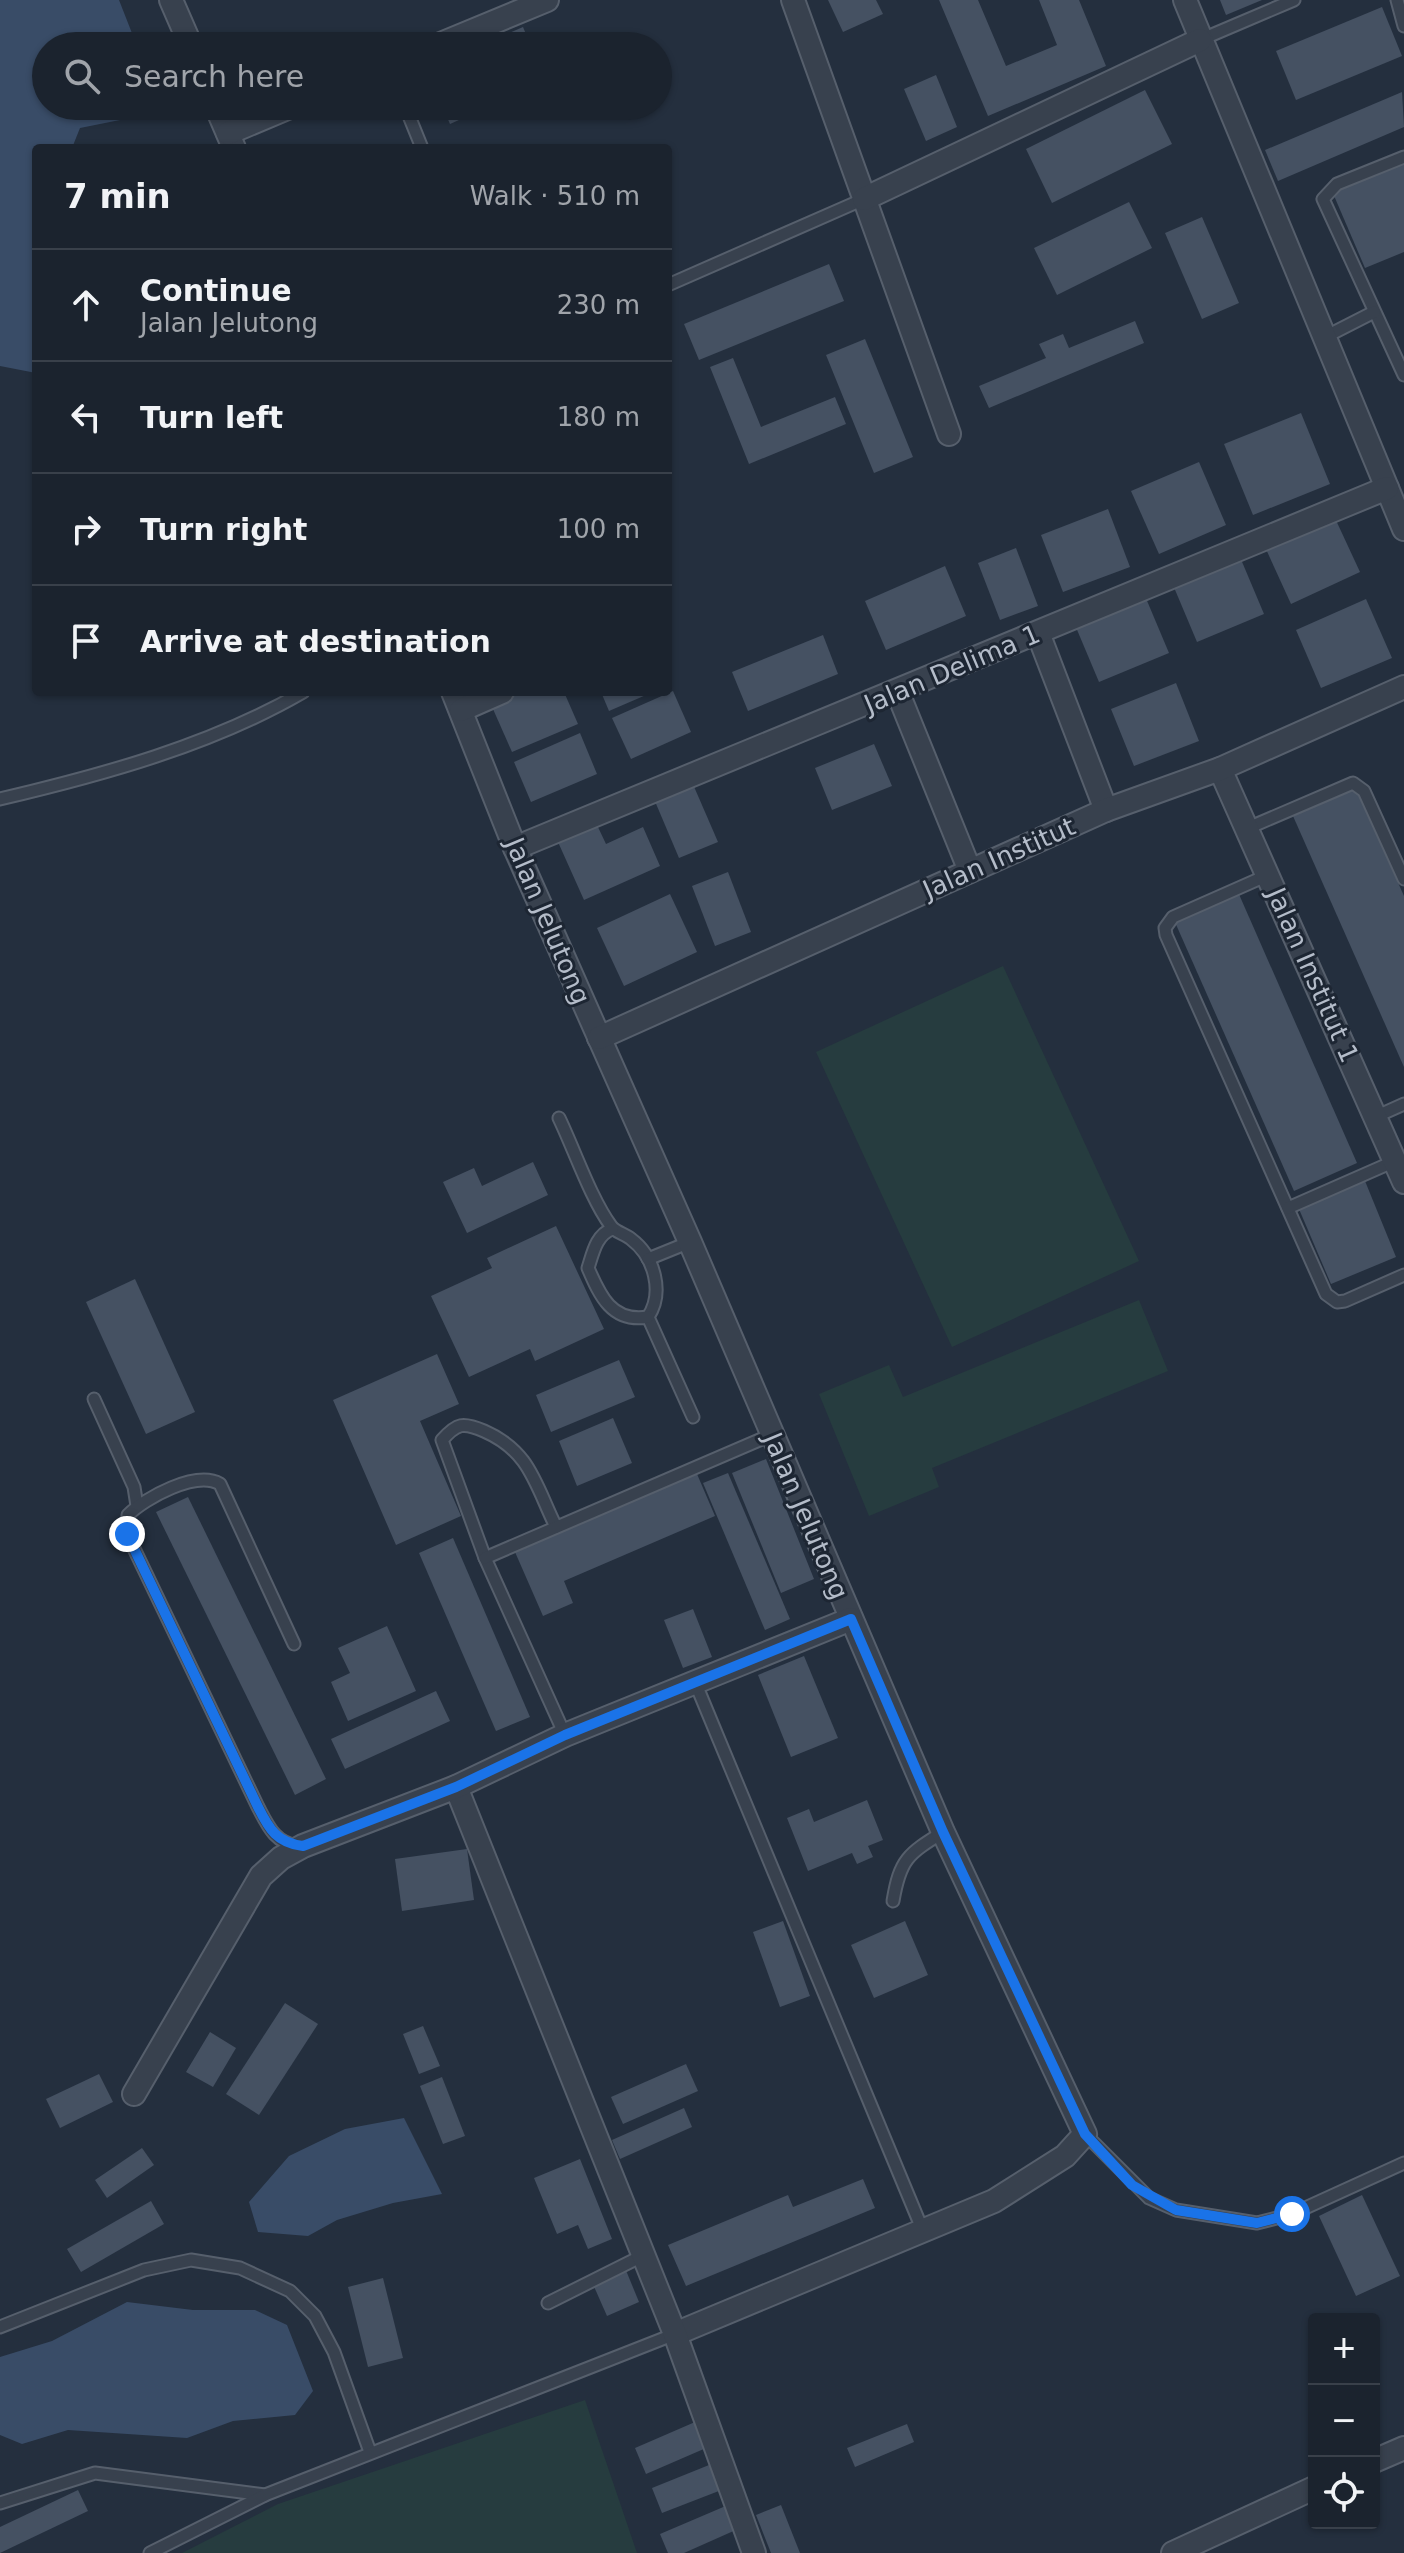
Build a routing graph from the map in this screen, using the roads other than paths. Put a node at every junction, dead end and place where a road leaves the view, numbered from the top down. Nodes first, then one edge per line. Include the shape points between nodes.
1 (171, 0) edge
2 (547, 0) edge
3 (793, 0) edge
4 (1185, 0) edge
5 (1294, 0) edge
6 (1397, 0) edge
7 (1404, 26) edge
8 (185, 32) edge
9 (470, 32) edge
10 (1200, 40) junction
11 (222, 120) edge
12 (267, 120) edge
13 (411, 120) edge
14 (231, 140) edge
15 (420, 144) edge
16 (1404, 157) edge
17 (864, 199) junction
18 (672, 283) edge
19 (1374, 312) junction
20 (1325, 337) junction
21 (1404, 375) edge
22 (949, 434) dead end
23 (1387, 488) junction
24 (1404, 529) edge
25 (1038, 633) junction
26 (1404, 687) edge
27 (898, 693) junction
28 (295, 696) edge
29 (482, 696) edge
30 (457, 701) edge
31 (1220, 769) junction
32 (0, 799) edge
33 (1106, 810) junction
34 (1248, 828) junction
35 (515, 848) junction
36 (970, 871) junction
37 (1268, 875) junction
38 (1404, 879) edge
39 (599, 1038) junction
40 (1404, 1104) edge
41 (1375, 1117) junction
42 (559, 1118) dead end
43 (1395, 1161) junction
44 (1404, 1182) edge
45 (1288, 1208) junction
46 (612, 1229) junction
47 (690, 1242) junction
48 (648, 1259) junction
49 (1404, 1275) edge
50 (648, 1317) junction
51 (94, 1399) dead end
52 (693, 1417) dead end
53 (771, 1435) junction
54 (137, 1506) junction
55 (556, 1527) junction
56 (485, 1558) junction
57 (851, 1619) junction
58 (294, 1644) dead end
59 (695, 1682) junction
60 (565, 1735) junction
61 (456, 1787) junction
62 (943, 1832) junction
63 (303, 1846) junction
64 (893, 1901) dead end
65 (134, 2094) dead end
66 (1085, 2134) junction
67 (1404, 2163) edge
68 (923, 2231) junction
69 (644, 2255) junction
70 (548, 2303) dead end
71 (0, 2327) edge
72 (675, 2334) junction
73 (1404, 2448) edge
74 (370, 2452) junction
75 (1380, 2458) edge
76 (1308, 2491) edge
77 (265, 2495) junction
78 (0, 2503) edge
79 (1210, 2545) edge
80 (150, 2553) edge
81 (754, 2553) edge
82 (1173, 2553) edge

1 - 8 street
2 - 9 street
3 - 17 street
4 - 10 street
5 - 10 lane
6 - 7 lane
10 - 17 street
10 - 20 street
11 - 14 street
12 - 14 street
13 - 15 lane
16 - 19 lane via 1337,184 1323,199
17 - 18 lane
17 - 22 street
19 - 20 lane
19 - 21 lane
20 - 23 street
23 - 24 street
23 - 25 street, Jalan Delima 1
25 - 27 street, Jalan Delima 1
25 - 33 street
26 - 31 street, Jalan Institut
27 - 35 street, Jalan Delima 1
27 - 36 street via 940,810
28 - 32 lane via 227,728 128,764
29 - 30 street
30 - 35 street, Jalan Jelutong
31 - 33 street, Jalan Institut
31 - 34 street, Jalan Institut 1
33 - 36 street, Jalan Institut
34 - 37 street, Jalan Institut 1
34 - 38 lane via 1353,783 1364,791
35 - 39 street, Jalan Jelutong
36 - 39 street, Jalan Institut
37 - 41 street, Jalan Institut 1
37 - 45 lane via 1173,917 1165,928
39 - 47 street, Jalan Jelutong
40 - 41 lane
41 - 43 street, Jalan Institut 1
42 - 46 lane
43 - 44 street, Jalan Institut 1
43 - 45 lane
45 - 49 lane via 1331,1300 1345,1301
46 - 48 lane via 640,1246
46 - 50 lane via 597,1241 588,1268 611,1309 636,1319
47 - 48 lane
47 - 53 street, Jalan Jelutong
48 - 50 lane via 657,1292
50 - 52 lane
51 - 54 lane via 134,1487
53 - 55 lane
53 - 57 street, Jalan Jelutong
54 - 58 lane via 190,1482 212,1479 220,1484
54 - 63 lane via 128,1515 127,1534 258,1807 270,1831 285,1844
55 - 56 lane
55 - 56 lane via 518,1451 460,1424 442,1440 442,1447
56 - 60 lane
57 - 59 street
57 - 62 street, Jalan Jelutong
59 - 60 street
59 - 68 lane
60 - 61 street
61 - 63 street
61 - 69 street
62 - 64 lane via 907,1854
62 - 66 street, Jalan Jelutong
63 - 65 street via 261,1876
66 - 67 lane, Jalan Jelutong via 1149,2198 1176,2210 1257,2223 1292,2214
66 - 68 street via 1043,2172 994,2201
68 - 72 street
69 - 70 lane
69 - 72 street
71 - 74 lane via 144,2270 191,2260 240,2268 290,2291 315,2316 334,2352
72 - 74 lane
72 - 81 street
73 - 75 street
74 - 77 lane
76 - 79 street
77 - 78 lane via 95,2473
77 - 80 lane
79 - 82 street

